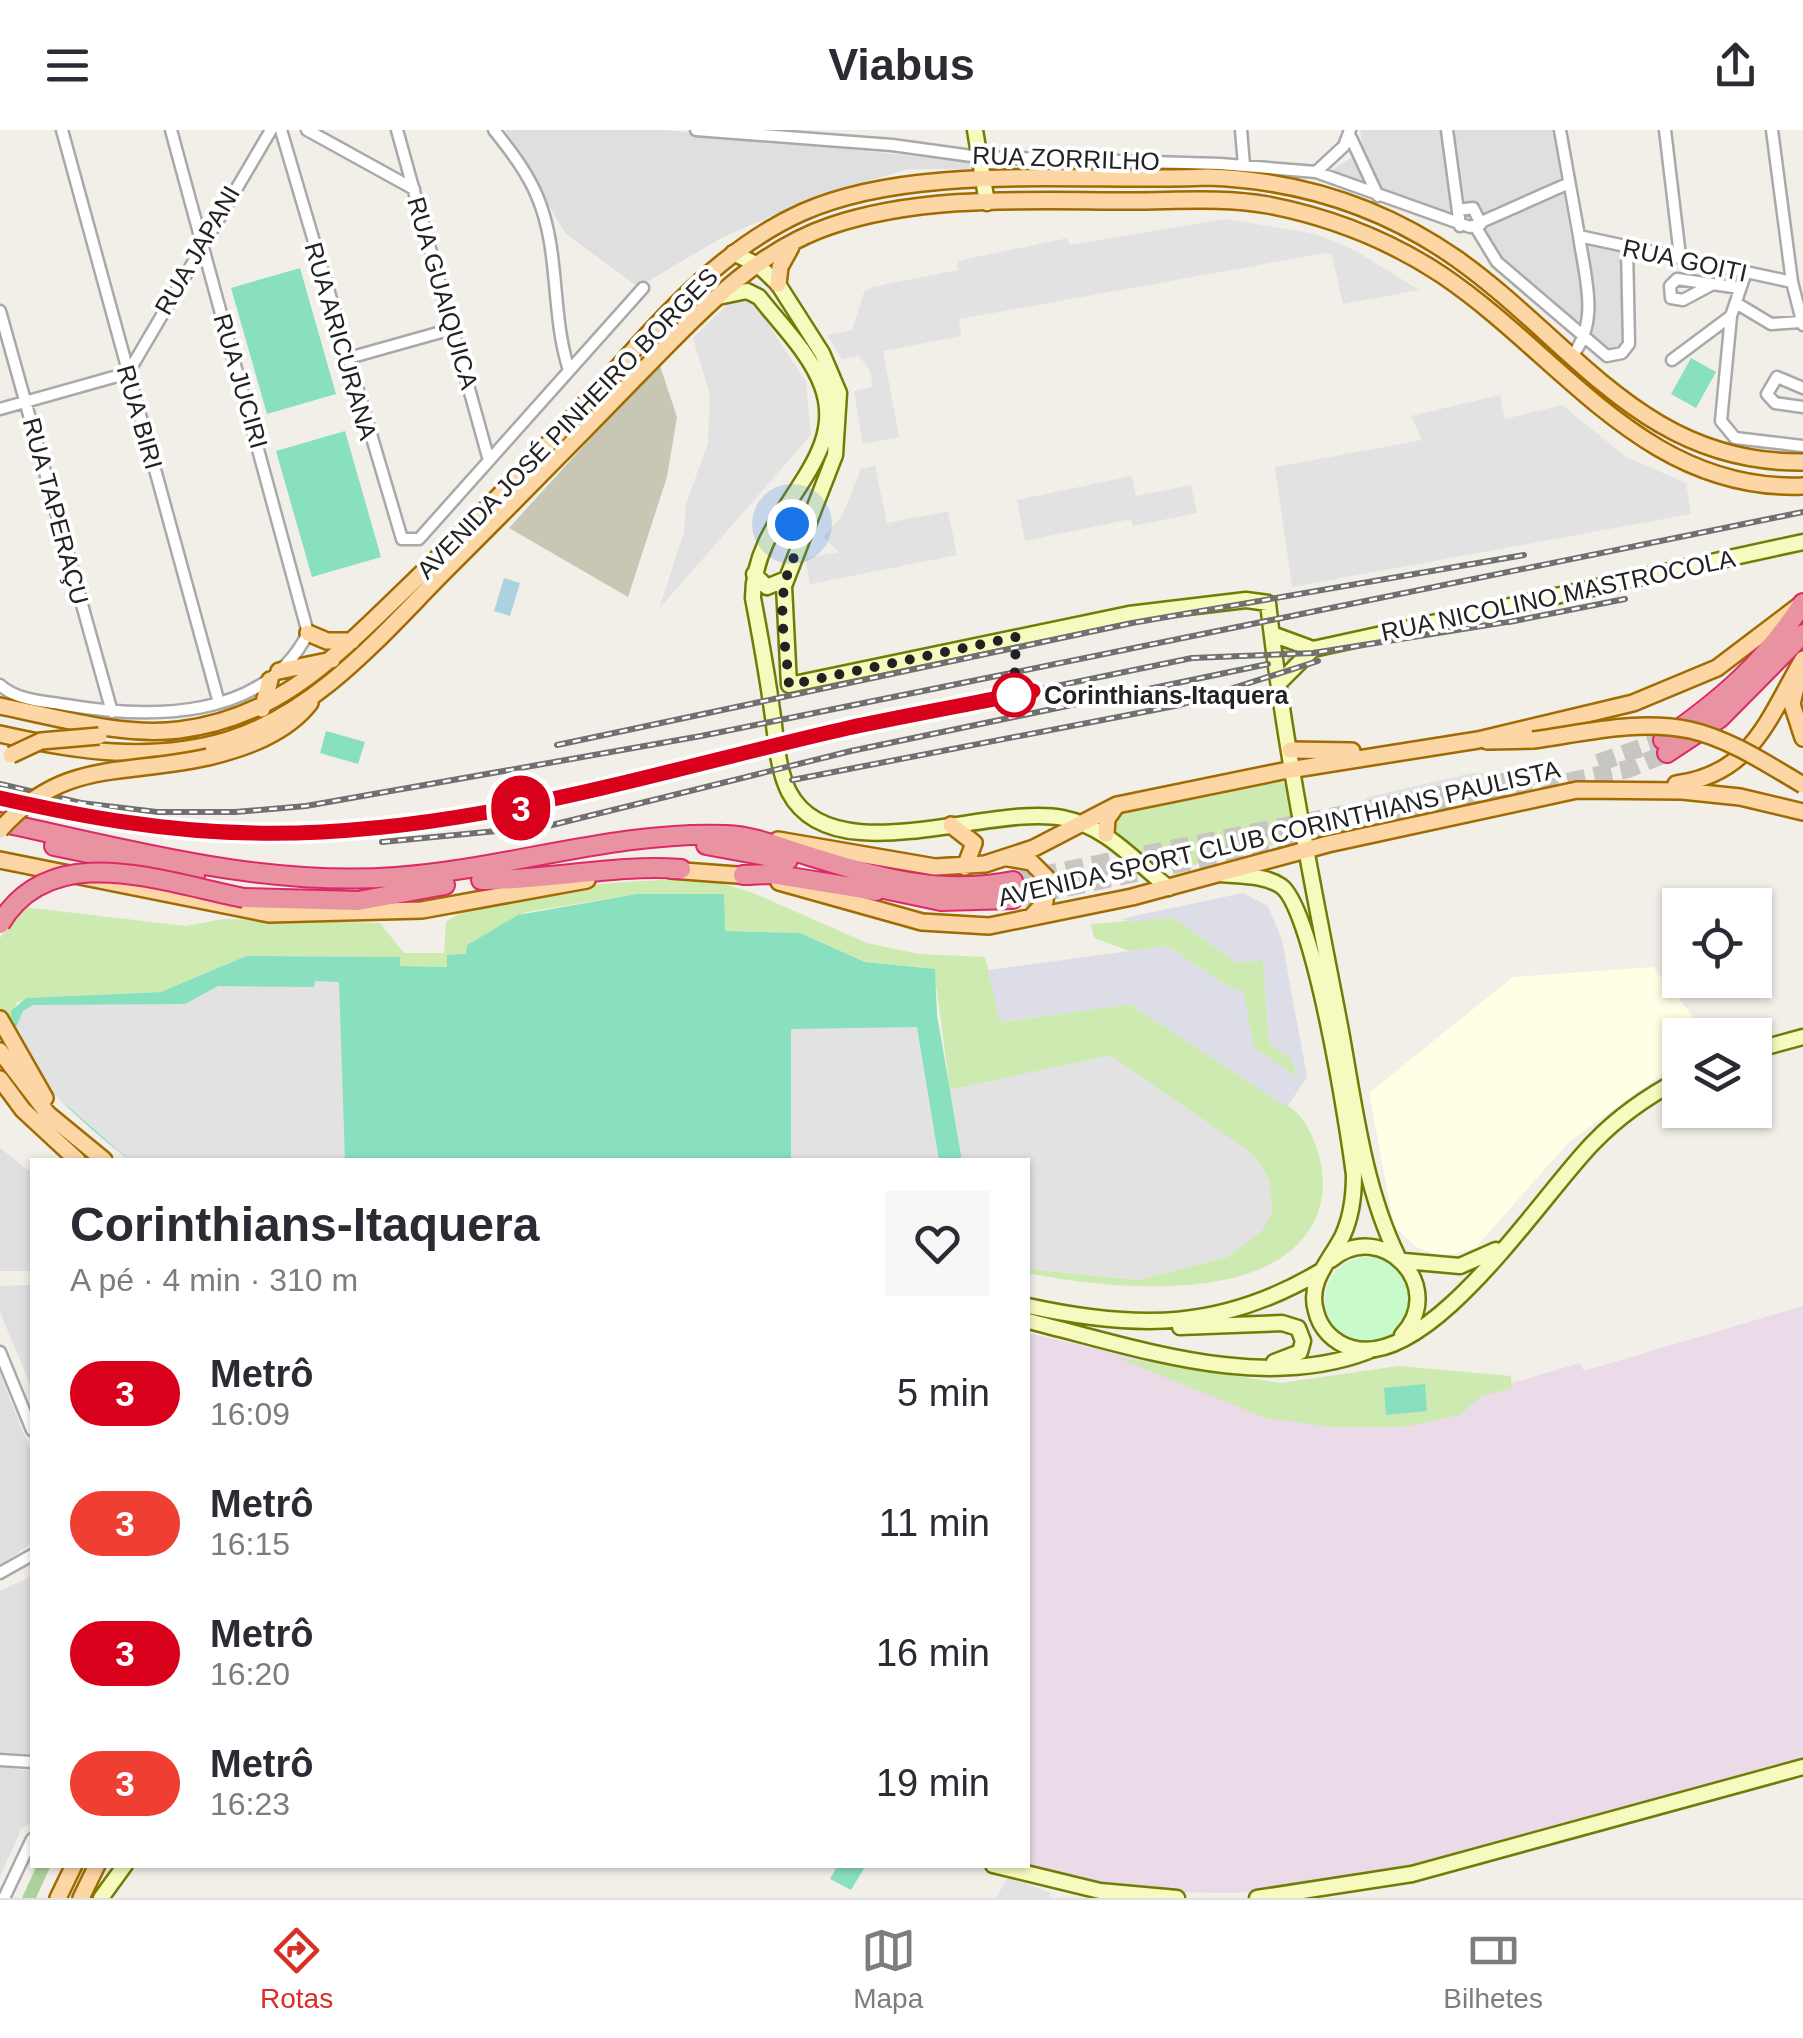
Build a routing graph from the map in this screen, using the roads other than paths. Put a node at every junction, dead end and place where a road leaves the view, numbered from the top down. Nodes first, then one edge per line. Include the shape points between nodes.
1 (62, 130) edge
2 (170, 130) edge
3 (270, 130) edge
4 (281, 130) edge
5 (307, 130) edge
6 (397, 130) edge
7 (494, 130) edge
8 (696, 130) edge
9 (975, 130) edge
10 (1242, 130) edge
11 (1448, 130) edge
12 (1560, 130) edge
13 (1665, 130) edge
14 (1772, 130) edge
15 (1350, 134) edge
16 (979, 157) junction
17 (1244, 166) junction
18 (1316, 172) junction
19 (983, 181) junction
20 (1008, 181) junction
21 (1066, 181) junction
22 (1104, 181) junction
23 (1567, 184) junction
24 (414, 189) junction
25 (1378, 196) junction
26 (1052, 201) junction
27 (1091, 201) junction
28 (987, 203) junction
29 (1458, 210) junction
30 (1478, 225) junction
31 (1460, 226) junction
32 (1580, 240) junction
33 (202, 242) junction
34 (794, 242) junction
35 (1627, 247) junction
36 (733, 253) junction
37 (1680, 256) junction
38 (758, 265) junction
39 (1746, 272) junction
40 (1792, 282) junction
41 (697, 284) junction
42 (778, 284) junction
43 (1714, 284) dead end
44 (643, 288) dead end
45 (1740, 288) junction
46 (760, 297) junction
47 (712, 300) junction
48 (1736, 303) junction
49 (0, 311) edge
50 (698, 312) junction
51 (1731, 316) junction
52 (1802, 324) edge
53 (452, 329) junction
54 (1584, 340) junction
55 (1572, 356) junction
56 (345, 359) junction
57 (1672, 360) dead end
58 (568, 367) junction
59 (128, 374) junction
60 (1803, 388) edge
61 (26, 402) junction
62 (1803, 407) edge
63 (0, 409) edge
64 (1803, 446) edge
65 (488, 457) junction
66 (1803, 462) edge
67 (1803, 486) edge
68 (770, 526) junction
69 (798, 542) junction
70 (1803, 542) edge
71 (754, 574) junction
72 (786, 579) junction
73 (1803, 603) edge
74 (308, 633) junction
75 (1272, 634) junction
76 (1803, 634) edge
77 (352, 641) junction
78 (1314, 649) junction
79 (1803, 659) edge
80 (332, 660) junction
81 (274, 676) junction
82 (1280, 682) junction
83 (1, 694) edge
84 (316, 696) junction
85 (219, 703) junction
86 (262, 709) junction
87 (112, 712) junction
88 (145, 730) junction
89 (0, 734) edge
90 (1803, 738) edge
91 (1478, 740) junction
92 (1290, 750) junction
93 (1381, 753) junction
94 (0, 763) edge
95 (1294, 770) junction
96 (1803, 784) edge
97 (1632, 789) junction
98 (1116, 805) junction
99 (1803, 812) edge
100 (1078, 822) junction
101 (951, 825) junction
102 (0, 829) edge
103 (1106, 834) junction
104 (747, 836) junction
105 (1308, 849) junction
106 (1005, 858) junction
107 (0, 860) edge
108 (965, 867) junction
109 (681, 869) junction
110 (742, 874) junction
111 (1221, 874) junction
112 (481, 880) junction
113 (445, 885) junction
114 (1169, 888) junction
115 (890, 894) junction
116 (1028, 920) junction
117 (0, 924) edge
118 (0, 1019) edge
119 (1803, 1038) edge
120 (1772, 1046) edge
121 (0, 1052) edge
122 (0, 1080) edge
123 (1662, 1090) edge
124 (78, 1141) junction
125 (74, 1158) edge
126 (101, 1158) edge
127 (1505, 1245) junction
128 (1400, 1258) junction
129 (1324, 1266) junction
130 (1030, 1306) edge
131 (1030, 1321) edge
132 (1156, 1324) junction
133 (1398, 1339) junction
134 (1374, 1350) junction
135 (0, 1352) edge
136 (1228, 1365) junction
137 (30, 1425) edge
138 (30, 1556) edge
139 (0, 1573) edge
140 (0, 1760) edge
141 (30, 1762) edge
142 (1803, 1767) edge
143 (30, 1844) edge
144 (73, 1868) edge
145 (96, 1868) edge
146 (123, 1868) edge
147 (1005, 1868) edge
148 (4, 1898) edge
149 (58, 1898) edge
150 (81, 1898) edge
151 (101, 1898) edge
152 (1177, 1898) edge
153 (1257, 1898) edge

1 - 59 street, RUA BIRI
2 - 33 street, RUA JUCIRI
3 - 33 street, RUA JAPANI
4 - 56 street, RUA ARICURANA
5 - 24 street
6 - 24 street, RUA GUAIQUICA
7 - 58 street via 543,212
8 - 16 street, RUA ZORRILHO
9 - 16 street
10 - 17 street
11 - 29 street
12 - 23 street
13 - 37 street
14 - 40 street
15 - 18 street
15 - 25 street
16 - 17 street, RUA ZORRILHO
16 - 19 street
16 - 20 street
17 - 18 street, RUA ZORRILHO
18 - 25 street, RUA ZORRILHO
19 - 20 main road, AVENIDA JOSÉ PINHEIRO BORGES
19 - 28 street
19 - 36 main road, AVENIDA JOSÉ PINHEIRO BORGES via 852,196 803,212
20 - 21 main road, AVENIDA JOSÉ PINHEIRO BORGES
21 - 22 main road, AVENIDA JOSÉ PINHEIRO BORGES
21 - 26 main road
22 - 27 main road
22 - 55 main road, AVENIDA JOSÉ PINHEIRO BORGES via 1244,178 1348,202 1456,258
23 - 30 street
23 - 32 street
24 - 53 street, RUA GUAIQUICA
25 - 31 street, RUA ZORRILHO
26 - 27 main road, AVENIDA JOSÉ PINHEIRO BORGES
26 - 28 main road, AVENIDA JOSÉ PINHEIRO BORGES
27 - 67 main road, AVENIDA JOSÉ PINHEIRO BORGES via 1241,201 1346,226 1444,277 1650,446 1718,476
28 - 34 main road, AVENIDA JOSÉ PINHEIRO BORGES via 884,212
29 - 30 street via 1472,208
29 - 31 street
30 - 31 street
30 - 54 street via 1497,262
32 - 35 street, RUA GOITI
32 - 54 street via 1589,313
33 - 59 street, RUA JAPANI
33 - 74 street, RUA JUCIRI
34 - 38 main road, AVENIDA JOSÉ PINHEIRO BORGES
34 - 42 main road
35 - 37 street, RUA GOITI
35 - 54 street via 1629,344 1608,356
36 - 38 street
36 - 41 main road, AVENIDA JOSÉ PINHEIRO BORGES
37 - 39 street, RUA GOITI
38 - 42 street
38 - 47 main road, AVENIDA JOSÉ PINHEIRO BORGES
39 - 40 street, RUA GOITI
39 - 45 street
40 - 52 street
41 - 50 main road via 691,302
41 - 77 main road, AVENIDA JOSÉ PINHEIRO BORGES
42 - 46 street via 763,285
42 - 69 street via 839,394 836,455
43 - 45 street
44 - 58 street
45 - 48 street
46 - 47 street via 742,292
46 - 68 street via 812,368 826,411 816,462
47 - 50 main road, AVENIDA JOSÉ PINHEIRO BORGES
48 - 51 street
48 - 52 street via 1771,324
49 - 61 street, RUA TAPERAÇU
50 - 84 main road, AVENIDA JOSÉ PINHEIRO BORGES
51 - 57 street
51 - 64 street via 1724,428 1742,440
53 - 56 street
53 - 65 street, RUA GUAIQUICA
54 - 55 street
55 - 66 main road, AVENIDA JOSÉ PINHEIRO BORGES via 1663,429 1739,457
56 - 65 street, RUA ARICURANA via 396,532 419,538
58 - 65 street
59 - 61 street
59 - 85 street, RUA BIRI
60 - 62 street via 1777,377 1767,394
61 - 63 street
61 - 87 street, RUA TAPERAÇU
68 - 69 street via 788,522
68 - 71 street
69 - 72 street
70 - 78 street, RUA NICOLINO MASTROCOLA
71 - 72 street via 767,586
71 - 101 street via 779,756 792,797 843,830
72 - 75 street via 782,620 789,685 1128,614 1246,600 1268,604
73 - 76 highway via 1753,670 1665,747 1734,705
73 - 91 main road, AVENIDA SPORT CLUB CORINTHIANS PAULISTA via 1694,680 1634,704
74 - 77 main road
74 - 81 street
75 - 78 street
75 - 82 street
77 - 80 main road, AVENIDA JOSÉ PINHEIRO BORGES
78 - 82 street
79 - 90 main road via 1792,704
79 - 97 main road via 1733,765 1700,781
80 - 81 main road
80 - 86 main road, AVENIDA JOSÉ PINHEIRO BORGES
81 - 85 street
81 - 86 main road
82 - 92 street
83 - 87 street
83 - 88 main road, AVENIDA JOSÉ PINHEIRO BORGES
84 - 89 main road, AVENIDA JOSÉ PINHEIRO BORGES via 230,739 166,750 72,750
84 - 102 main road, bridge via 300,717 266,738 208,757 56,783 26,801
85 - 87 street
86 - 88 main road, AVENIDA JOSÉ PINHEIRO BORGES via 200,727
88 - 94 main road, bridge via 41,741
91 - 93 main road, AVENIDA SPORT CLUB CORINTHIANS PAULISTA
91 - 96 main road, AVENIDA SPORT CLUB CORINTHIANS PAULISTA, bridge via 1692,730
92 - 93 main road
92 - 95 street
93 - 95 main road, AVENIDA SPORT CLUB CORINTHIANS PAULISTA
95 - 98 main road, AVENIDA SPORT CLUB CORINTHIANS PAULISTA
95 - 105 street
97 - 99 main road, AVENIDA SPORT CLUB CORINTHIANS PAULISTA via 1740,797
97 - 105 main road, AVENIDA SPORT CLUB CORINTHIANS PAULISTA via 1546,794
98 - 100 main road, AVENIDA SPORT CLUB CORINTHIANS PAULISTA
98 - 103 main road
100 - 101 street via 1046,816
100 - 103 street
100 - 106 main road, AVENIDA SPORT CLUB CORINTHIANS PAULISTA
101 - 108 main road via 974,843
102 - 104 highway, AVENIDA SPORT CLUB CORINTHIANS PAULISTA via 235,870 341,880 448,873 635,837
102 - 113 highway, AVENIDA SPORT CLUB CORINTHIANS PAULISTA via 280,888
103 - 114 street
104 - 108 main road, AVENIDA SPORT CLUB CORINTHIANS PAULISTA
104 - 115 highway, AVENIDA SPORT CLUB CORINTHIANS PAULISTA via 909,885 1013,890 941,901
105 - 111 main road, AVENIDA SPORT CLUB CORINTHIANS PAULISTA
105 - 128 street via 1376,1200
106 - 108 main road, AVENIDA SPORT CLUB CORINTHIANS PAULISTA
106 - 116 main road via 1031,862 1047,878 1045,902
107 - 109 main road, AVENIDA SPORT CLUB CORINTHIANS PAULISTA via 230,910 334,916 422,910
109 - 110 main road, AVENIDA SPORT CLUB CORINTHIANS PAULISTA
109 - 112 highway
110 - 115 highway
110 - 116 main road, AVENIDA SPORT CLUB CORINTHIANS PAULISTA via 922,922 989,926
111 - 114 main road, AVENIDA SPORT CLUB CORINTHIANS PAULISTA
111 - 129 street via 1283,887 1305,924 1354,1175 1350,1216
112 - 113 highway, AVENIDA SPORT CLUB CORINTHIANS PAULISTA
112 - 115 highway, AVENIDA SPORT CLUB CORINTHIANS PAULISTA via 640,846 700,844 791,861
113 - 117 highway, bridge via 358,901 244,898 74,872 32,888
114 - 116 main road, AVENIDA SPORT CLUB CORINTHIANS PAULISTA
118 - 124 main road via 34,1082
119 - 120 street
121 - 124 main road via 29,1094
122 - 125 main road
123 - 127 street via 1597,1138
124 - 126 main road
127 - 128 street via 1460,1266
127 - 133 street via 1446,1312
128 - 129 street via 1367,1246
128 - 133 street via 1419,1294 1410,1327
129 - 132 street via 1252,1306
129 - 134 street via 1314,1298 1322,1326 1344,1345
130 - 132 street
131 - 136 street
132 - 136 street via 1282,1323 1302,1334 1302,1348 1291,1358
133 - 134 street
134 - 136 street via 1321,1366
135 - 137 street
138 - 139 street
140 - 141 street
142 - 153 street via 1412,1874
143 - 148 street
144 - 149 main road
145 - 150 main road
146 - 151 street
147 - 152 street via 1100,1891

